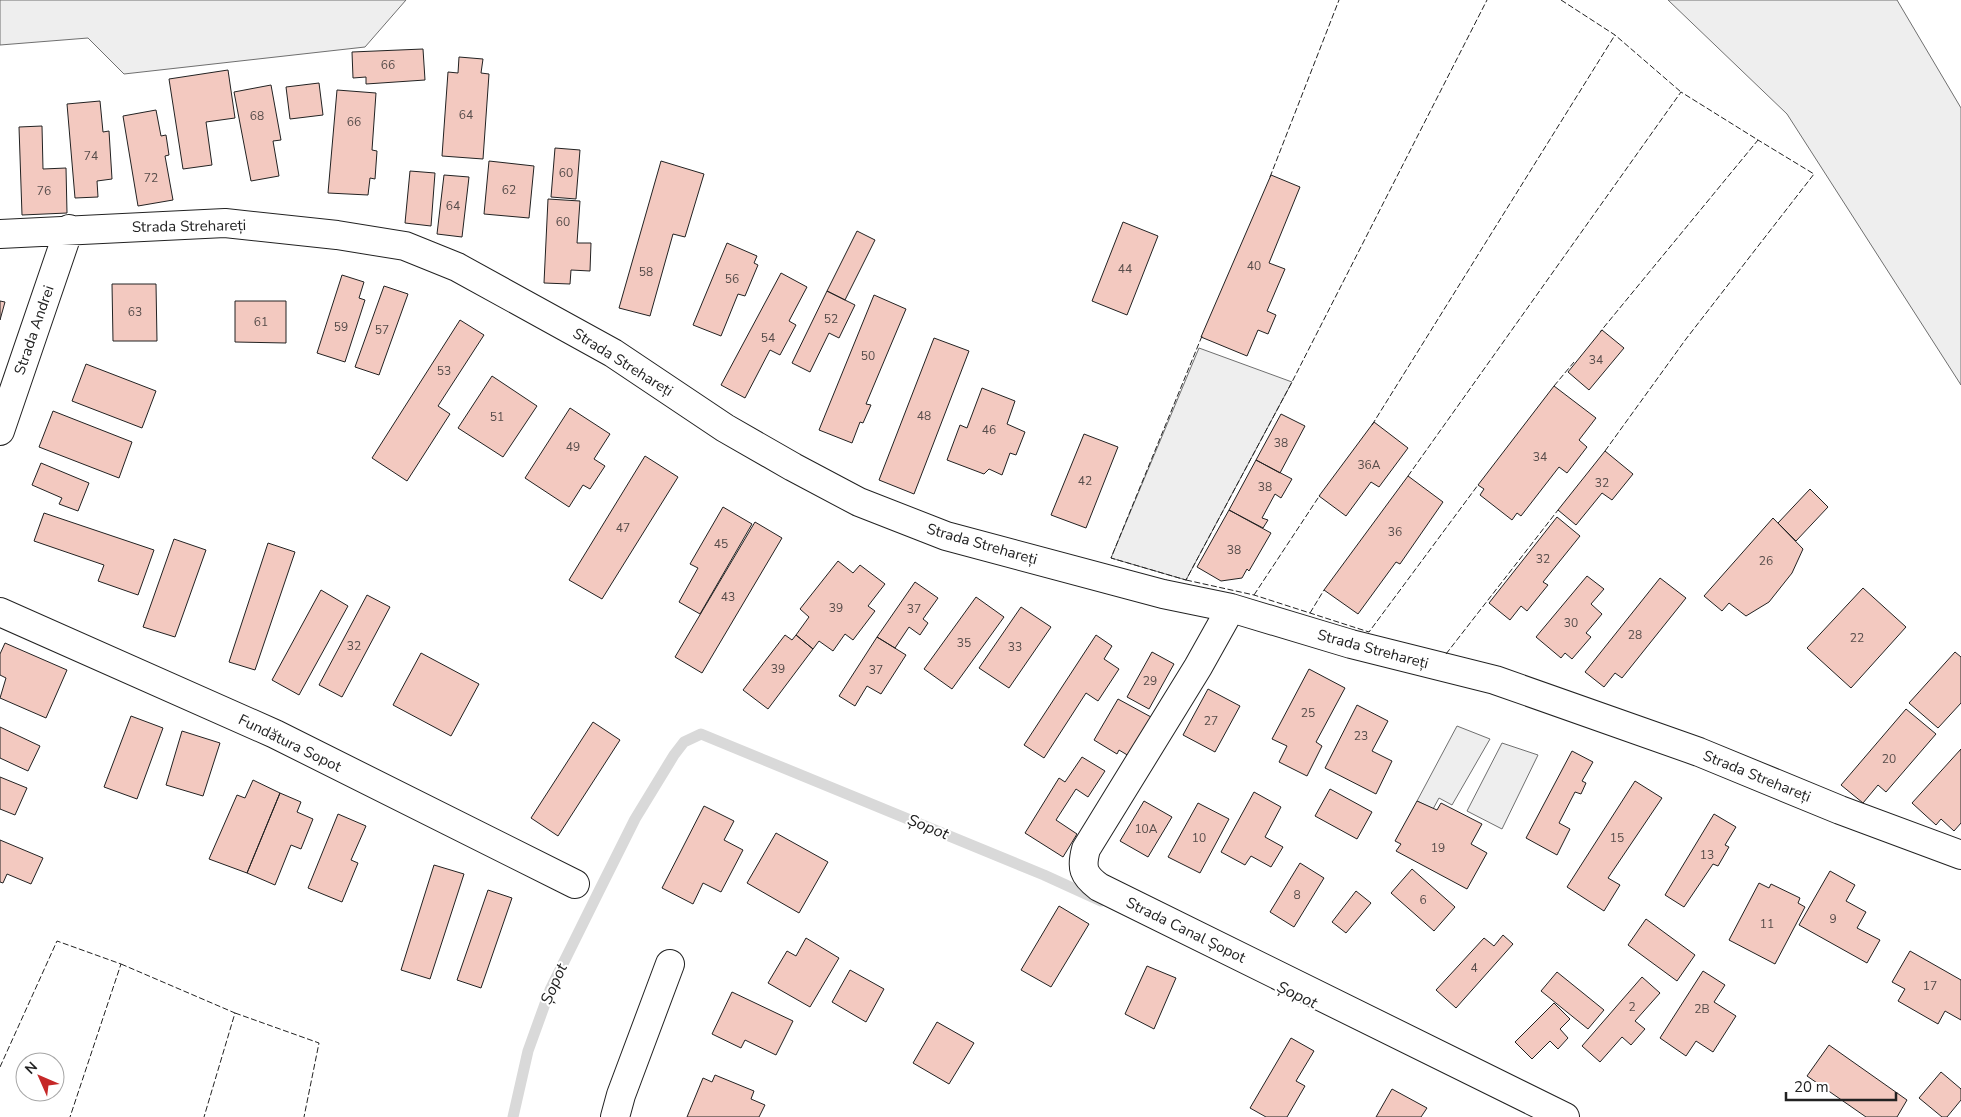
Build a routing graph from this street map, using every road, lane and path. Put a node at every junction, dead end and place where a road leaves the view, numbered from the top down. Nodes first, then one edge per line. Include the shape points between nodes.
1 (69, 229) junction
2 (0, 234) edge
3 (0, 431) edge
4 (1231, 608) junction
5 (0, 612) edge
6 (1961, 855) edge
7 (575, 884) dead end
8 (670, 964) dead end
9 (615, 1117) edge
10 (1565, 1117) edge

1 - 2 street, Strada Strehareți
1 - 3 street, Strada Andrei
1 - 4 street, Strada Strehareți via 225,223 405,246 457,268 613,353 725,428 859,502 946,536 1163,594
4 - 6 street, Strada Strehareți via 1351,644 1494,680 1699,752
4 - 10 street, Strada Canal Șopot via 1086,849 1083,861 1088,879
5 - 7 street, Fundătura Sopot via 275,734
8 - 9 street

